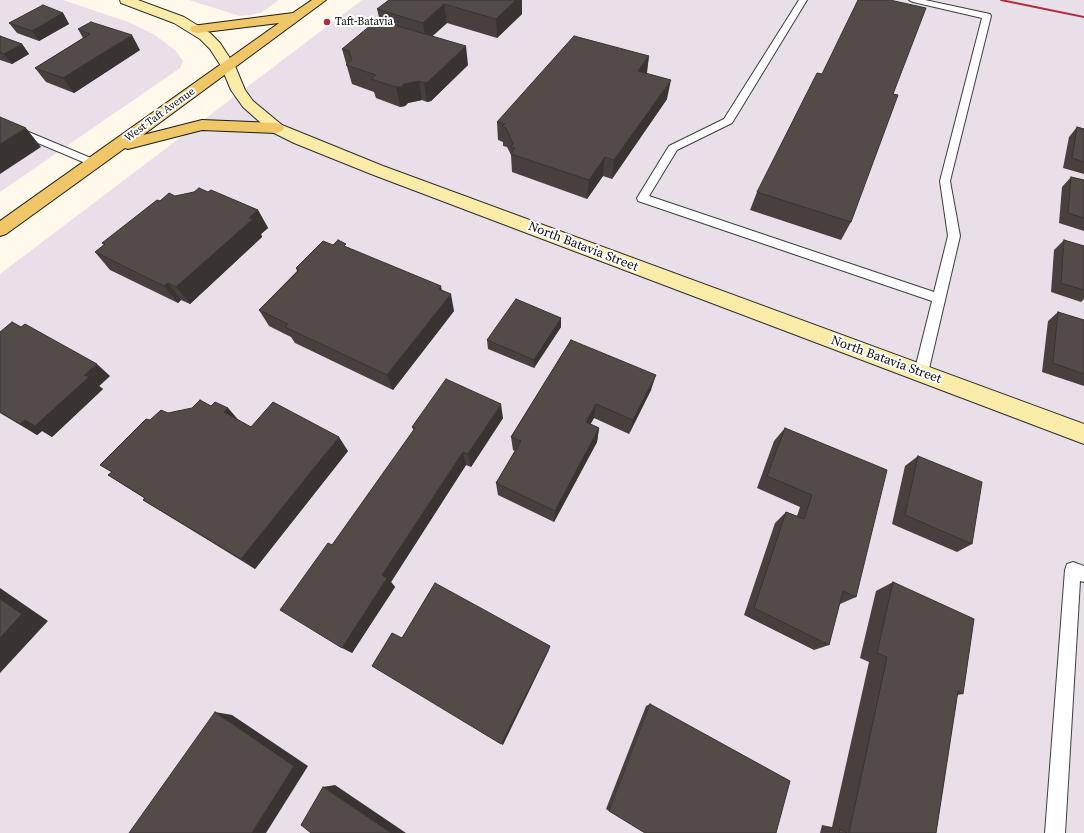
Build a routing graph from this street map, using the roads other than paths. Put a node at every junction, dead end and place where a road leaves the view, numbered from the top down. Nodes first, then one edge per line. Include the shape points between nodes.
1 (126, 0) edge
2 (320, 0) edge
3 (803, 0) edge
4 (913, 0) edge
5 (296, 17) junction
6 (196, 29) junction
7 (228, 66) junction
8 (0, 123) edge
9 (276, 128) junction
10 (115, 147) junction
11 (94, 163) junction
12 (0, 230) edge
13 (939, 298) junction
14 (922, 373) junction
15 (1084, 434) edge
16 (1084, 574) edge
17 (1056, 833) edge

1 - 6 street, North Batavia Street
2 - 5 main road, West Taft Avenue
3 - 13 lane via 728,121 673,148 642,198
4 - 13 lane via 987,16 945,181 954,236
5 - 6 main road
5 - 7 main road, West Taft Avenue
6 - 7 street, North Batavia Street via 212,41
7 - 9 street, North Batavia Street via 238,90 248,104
7 - 10 main road, West Taft Avenue
8 - 11 lane
9 - 10 main road via 202,125
9 - 14 street, North Batavia Street via 377,170
10 - 11 main road, West Taft Avenue
11 - 12 main road, West Taft Avenue
13 - 14 lane
14 - 15 street, North Batavia Street
16 - 17 lane via 1074,570

